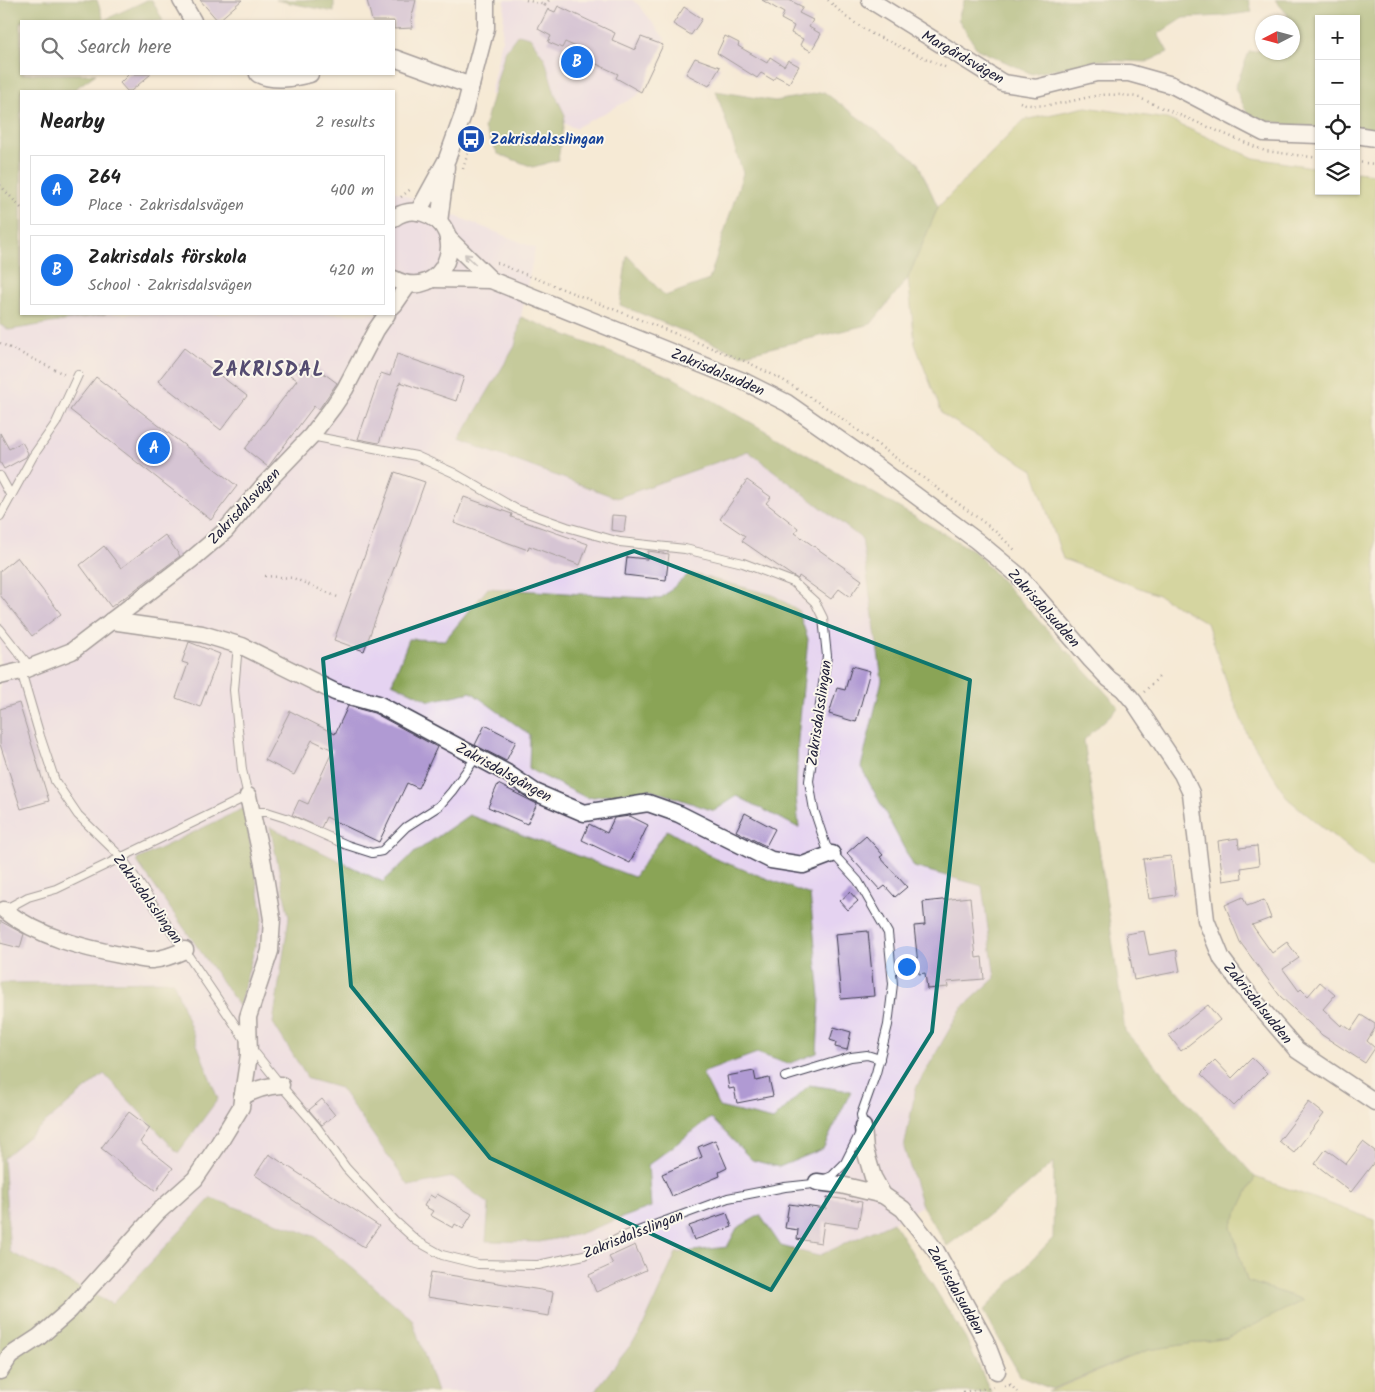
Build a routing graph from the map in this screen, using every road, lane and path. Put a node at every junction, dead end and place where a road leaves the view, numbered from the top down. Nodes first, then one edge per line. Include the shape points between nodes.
1 (181, 0) edge
2 (486, 0) edge
3 (526, 0) edge
4 (549, 0) edge
5 (870, 0) edge
6 (192, 20) edge
7 (395, 58) edge
8 (260, 75) edge
9 (304, 75) edge
10 (471, 86) junction
11 (1315, 134) edge
12 (1360, 136) edge
13 (1375, 138) edge
14 (447, 159) junction
15 (1360, 162) edge
16 (1375, 164) edge
17 (0, 185) edge
18 (428, 192) junction
19 (401, 198) dead end
20 (20, 207) edge
21 (418, 212) junction
22 (395, 218) edge
23 (439, 222) junction
24 (448, 238) junction
25 (490, 259) dead end
26 (432, 279) junction
27 (491, 280) junction
28 (401, 282) edge
29 (395, 302) edge
30 (380, 315) edge
31 (386, 315) edge
32 (376, 330) junction
33 (0, 343) edge
34 (77, 378) joint
35 (311, 436) junction
36 (0, 476) edge
37 (11, 496) junction
38 (0, 516) edge
39 (1020, 555) dead end
40 (265, 576) dead end
41 (340, 598) dead end
42 (111, 621) junction
43 (0, 629) edge
44 (238, 645) junction
45 (26, 669) junction
46 (0, 676) edge
47 (1159, 676) dead end
48 (1134, 702) junction
49 (477, 756) junction
50 (248, 796) junction
51 (251, 812) junction
52 (832, 854) junction
53 (122, 858) junction
54 (2, 910) edge
55 (185, 950) junction
56 (248, 1044) junction
57 (880, 1059) junction
58 (785, 1077) dead end
59 (281, 1085) junction
60 (242, 1097) junction
61 (1375, 1102) edge
62 (863, 1127) junction
63 (817, 1182) junction
64 (883, 1195) junction
65 (0, 1371) edge
66 (997, 1371) dead end
67 (1010, 1385) dead end
68 (963, 1392) edge

1 - 6 street
2 - 10 street via 486,28
3 - 4 path via 544,7
5 - 11 street, Margårdsvägen via 1003,83 1036,88 1096,73 1129,73 1172,85 1264,133
7 - 10 street
8 - 9 street via 280,79
10 - 14 street
12 - 13 street
14 - 18 street
14 - 23 street
15 - 16 path
17 - 20 path
18 - 19 path via 415,185
18 - 21 street
21 - 22 street via 407,212
21 - 23 street
23 - 24 street, Zakrisdalsudden
24 - 26 street via 450,250 447,261
27 -> 24 street, Zakrisdalsudden
25 - 39 path via 747,362 783,380 834,412 944,492 995,531
26 - 27 street, Zakrisdalsudden
26 - 28 street, Zakrisdalsudden via 421,284
27 - 48 street, Zakrisdalsudden via 743,380 787,403 977,541 1018,575 1091,660
28 - 29 street
30 - 32 street
31 - 32 street, Zakrisdalsvägen
32 - 35 street, Zakrisdalsvägen via 344,389
33 - 34 path
34 - 37 lane via 56,423
35 - 42 street, Zakrisdalsvägen via 225,531
35 - 52 lane, Zakrisdalsslingan via 416,456 454,473 516,509 567,527 620,542 685,549 743,563 793,582 815,602 823,618 827,656 809,780 814,810 826,846
36 - 37 lane
37 - 38 lane
40 - 41 path via 293,578
42 - 44 street, Zakrisdalsgången via 202,634
42 - 45 street, Zakrisdalsvägen via 72,651
43 - 45 lane
44 - 49 street, Zakrisdalsgången via 335,692 378,704
44 - 50 lane via 234,690 242,770
45 - 46 street, Zakrisdalsvägen
45 - 53 lane, Zakrisdalsslingan via 40,736 55,781 78,815
47 - 48 path
48 - 61 street, Zakrisdalsudden via 1191,793 1206,920 1222,959 1297,1050
49 - 51 lane via 439,806 406,827 382,851 372,853 286,818 267,812
49 - 52 street, Zakrisdalsgången via 535,792 584,813 648,803 679,814 770,860 803,865
50 - 51 street
50 - 53 lane
51 - 56 street via 272,919 270,951 248,1017
52 - 57 lane, Zakrisdalsslingan via 858,881 888,933 893,984
53 - 54 lane
53 - 55 lane, Zakrisdalsslingan
54 - 55 street via 37,930 98,951 150,960 167,958
55 - 56 lane, Zakrisdalsslingan
56 - 59 lane, Zakrisdalsslingan
56 - 60 street
57 - 58 lane via 867,1055 851,1057
57 - 62 lane, Zakrisdalsslingan via 862,1116
59 - 60 street via 255,1089
59 - 63 lane, Zakrisdalsslingan via 346,1168 417,1241 442,1255 478,1264 538,1265 584,1255 622,1237 728,1198
60 - 65 street via 240,1107 195,1179 158,1212 70,1310 39,1337 10,1356
62 - 63 lane, Zakrisdalsslingan via 844,1164 832,1176
62 - 64 street, Zakrisdalsslingan via 873,1178
63 - 64 street, Zakrisdalsslingan
64 - 66 street, Zakrisdalsudden via 903,1209 936,1251 985,1340
67 - 68 path

